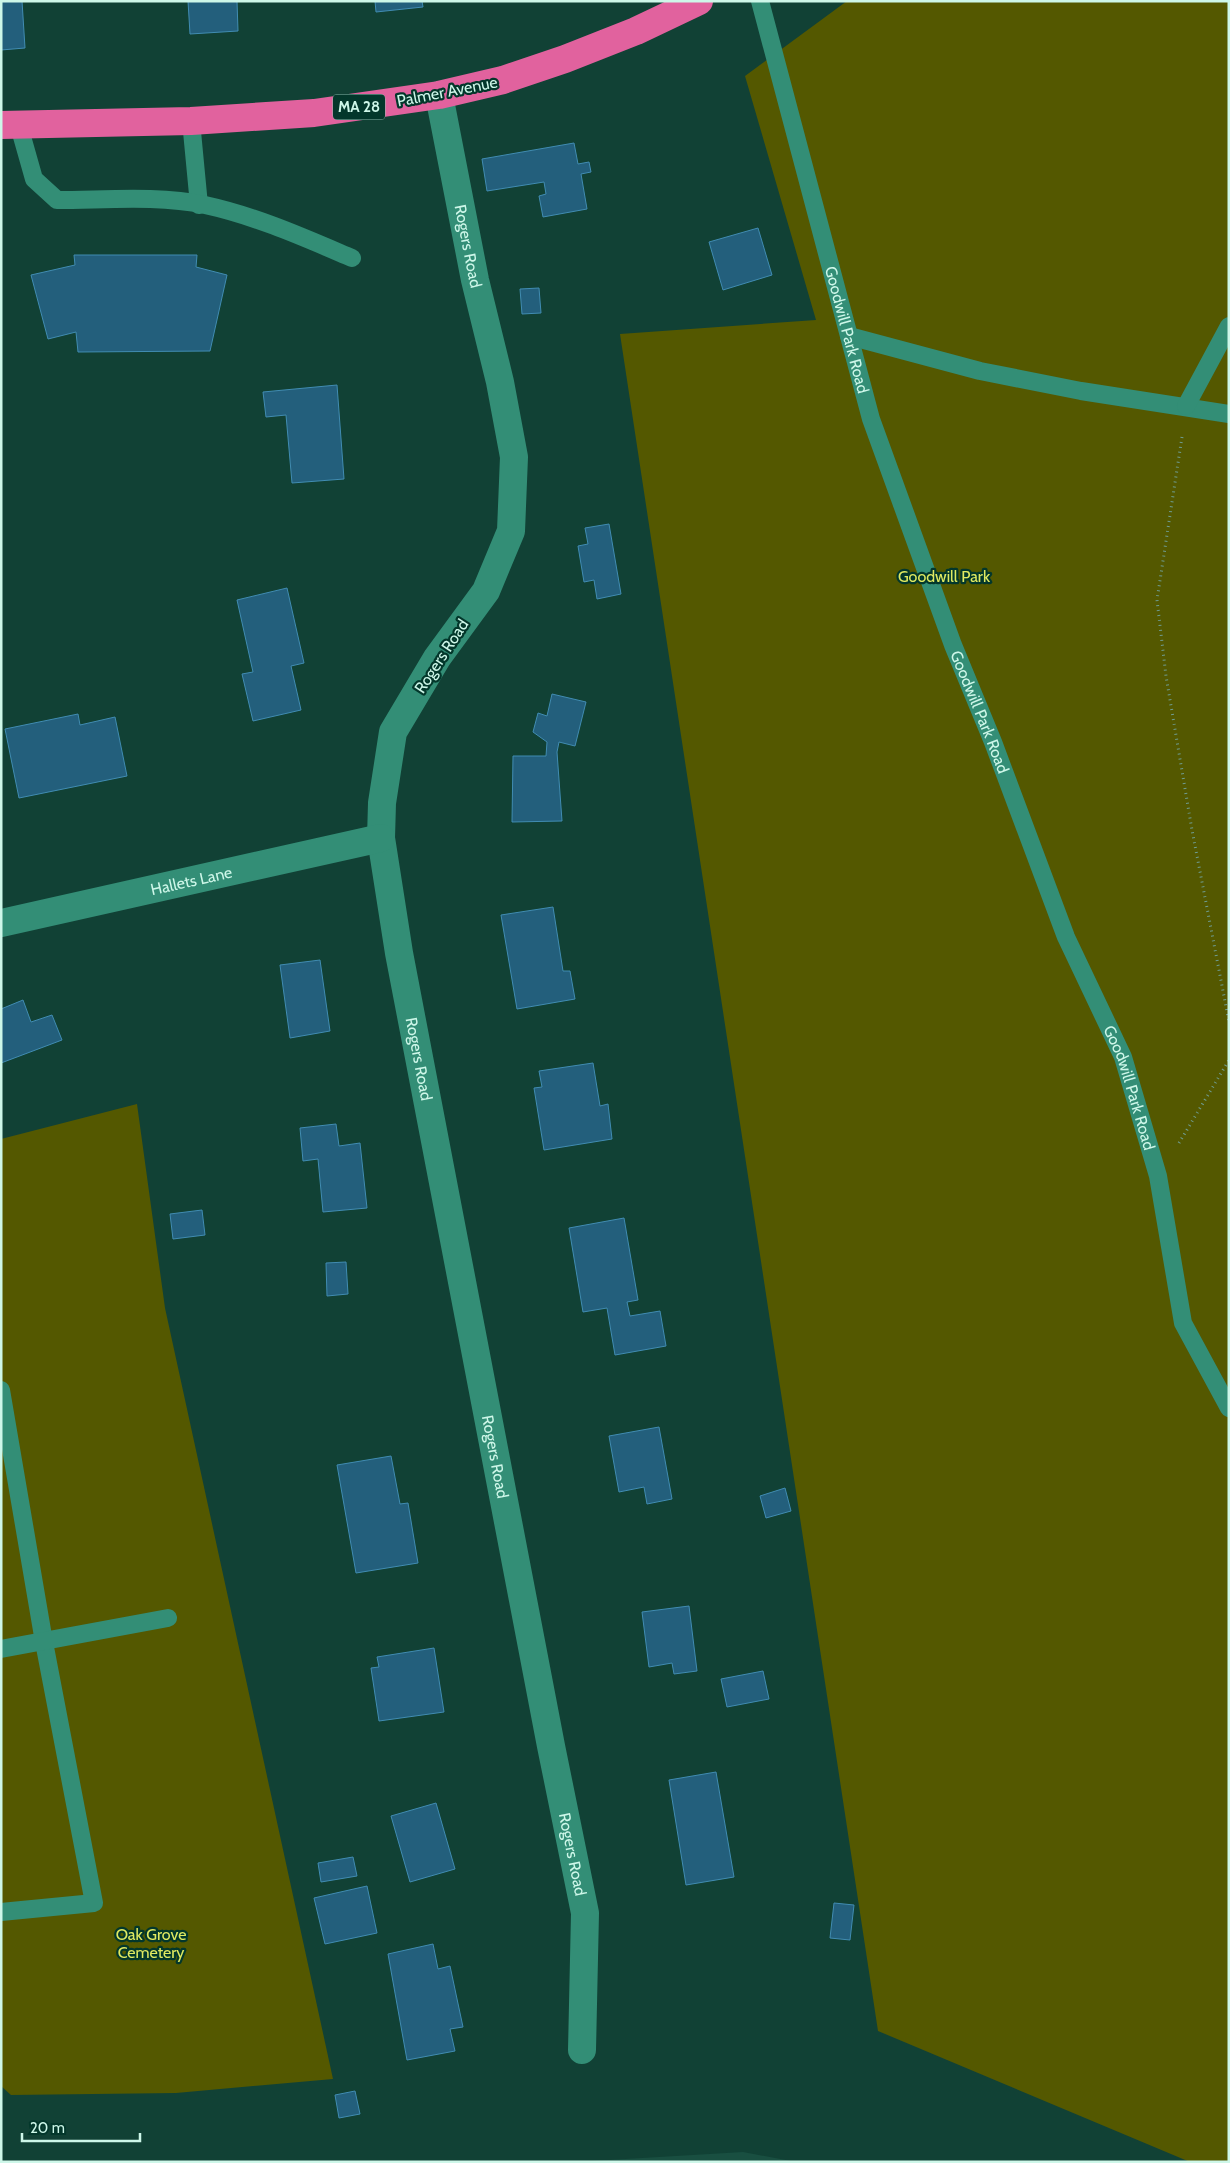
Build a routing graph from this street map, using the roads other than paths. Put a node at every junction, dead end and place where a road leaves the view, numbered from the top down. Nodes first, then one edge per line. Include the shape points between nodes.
1 (699, 1) edge
2 (760, 1) edge
3 (439, 95) junction
4 (190, 121) junction
5 (10, 126) edge
6 (199, 204) junction
7 (352, 258) dead end
8 (1229, 326) edge
9 (849, 336) junction
10 (1186, 406) junction
11 (1229, 414) edge
12 (381, 838) junction
13 (1, 923) edge
14 (1, 1390) edge
15 (1229, 1408) edge
16 (168, 1618) dead end
17 (44, 1642) junction
18 (1, 1649) edge
19 (1, 1912) edge
20 (582, 2050) dead end

1 - 3 highway, Palmer Avenue / MA 28 via 636,31 565,59 502,80
2 - 9 lane, Goodwill Park Road
3 - 4 highway, Palmer Avenue / MA 28 via 314,113
3 - 12 street, Rogers Road via 514,457 511,531 486,591 437,658 393,732 382,803
4 - 5 highway, Palmer Avenue / MA 28
4 - 6 lane
5 - 6 lane via 34,179 57,200 151,200
6 - 7 lane via 260,221
8 - 10 lane
9 - 10 lane via 980,371 1082,392
9 - 15 lane, Goodwill Park Road via 871,419 953,645 1066,937 1123,1057 1158,1176 1184,1323
10 - 11 lane
12 - 13 street, Hallets Lane
12 - 20 street, Rogers Road via 403,972 585,1913
14 - 17 lane
16 - 17 lane
17 - 18 lane
17 - 19 lane via 94,1903

